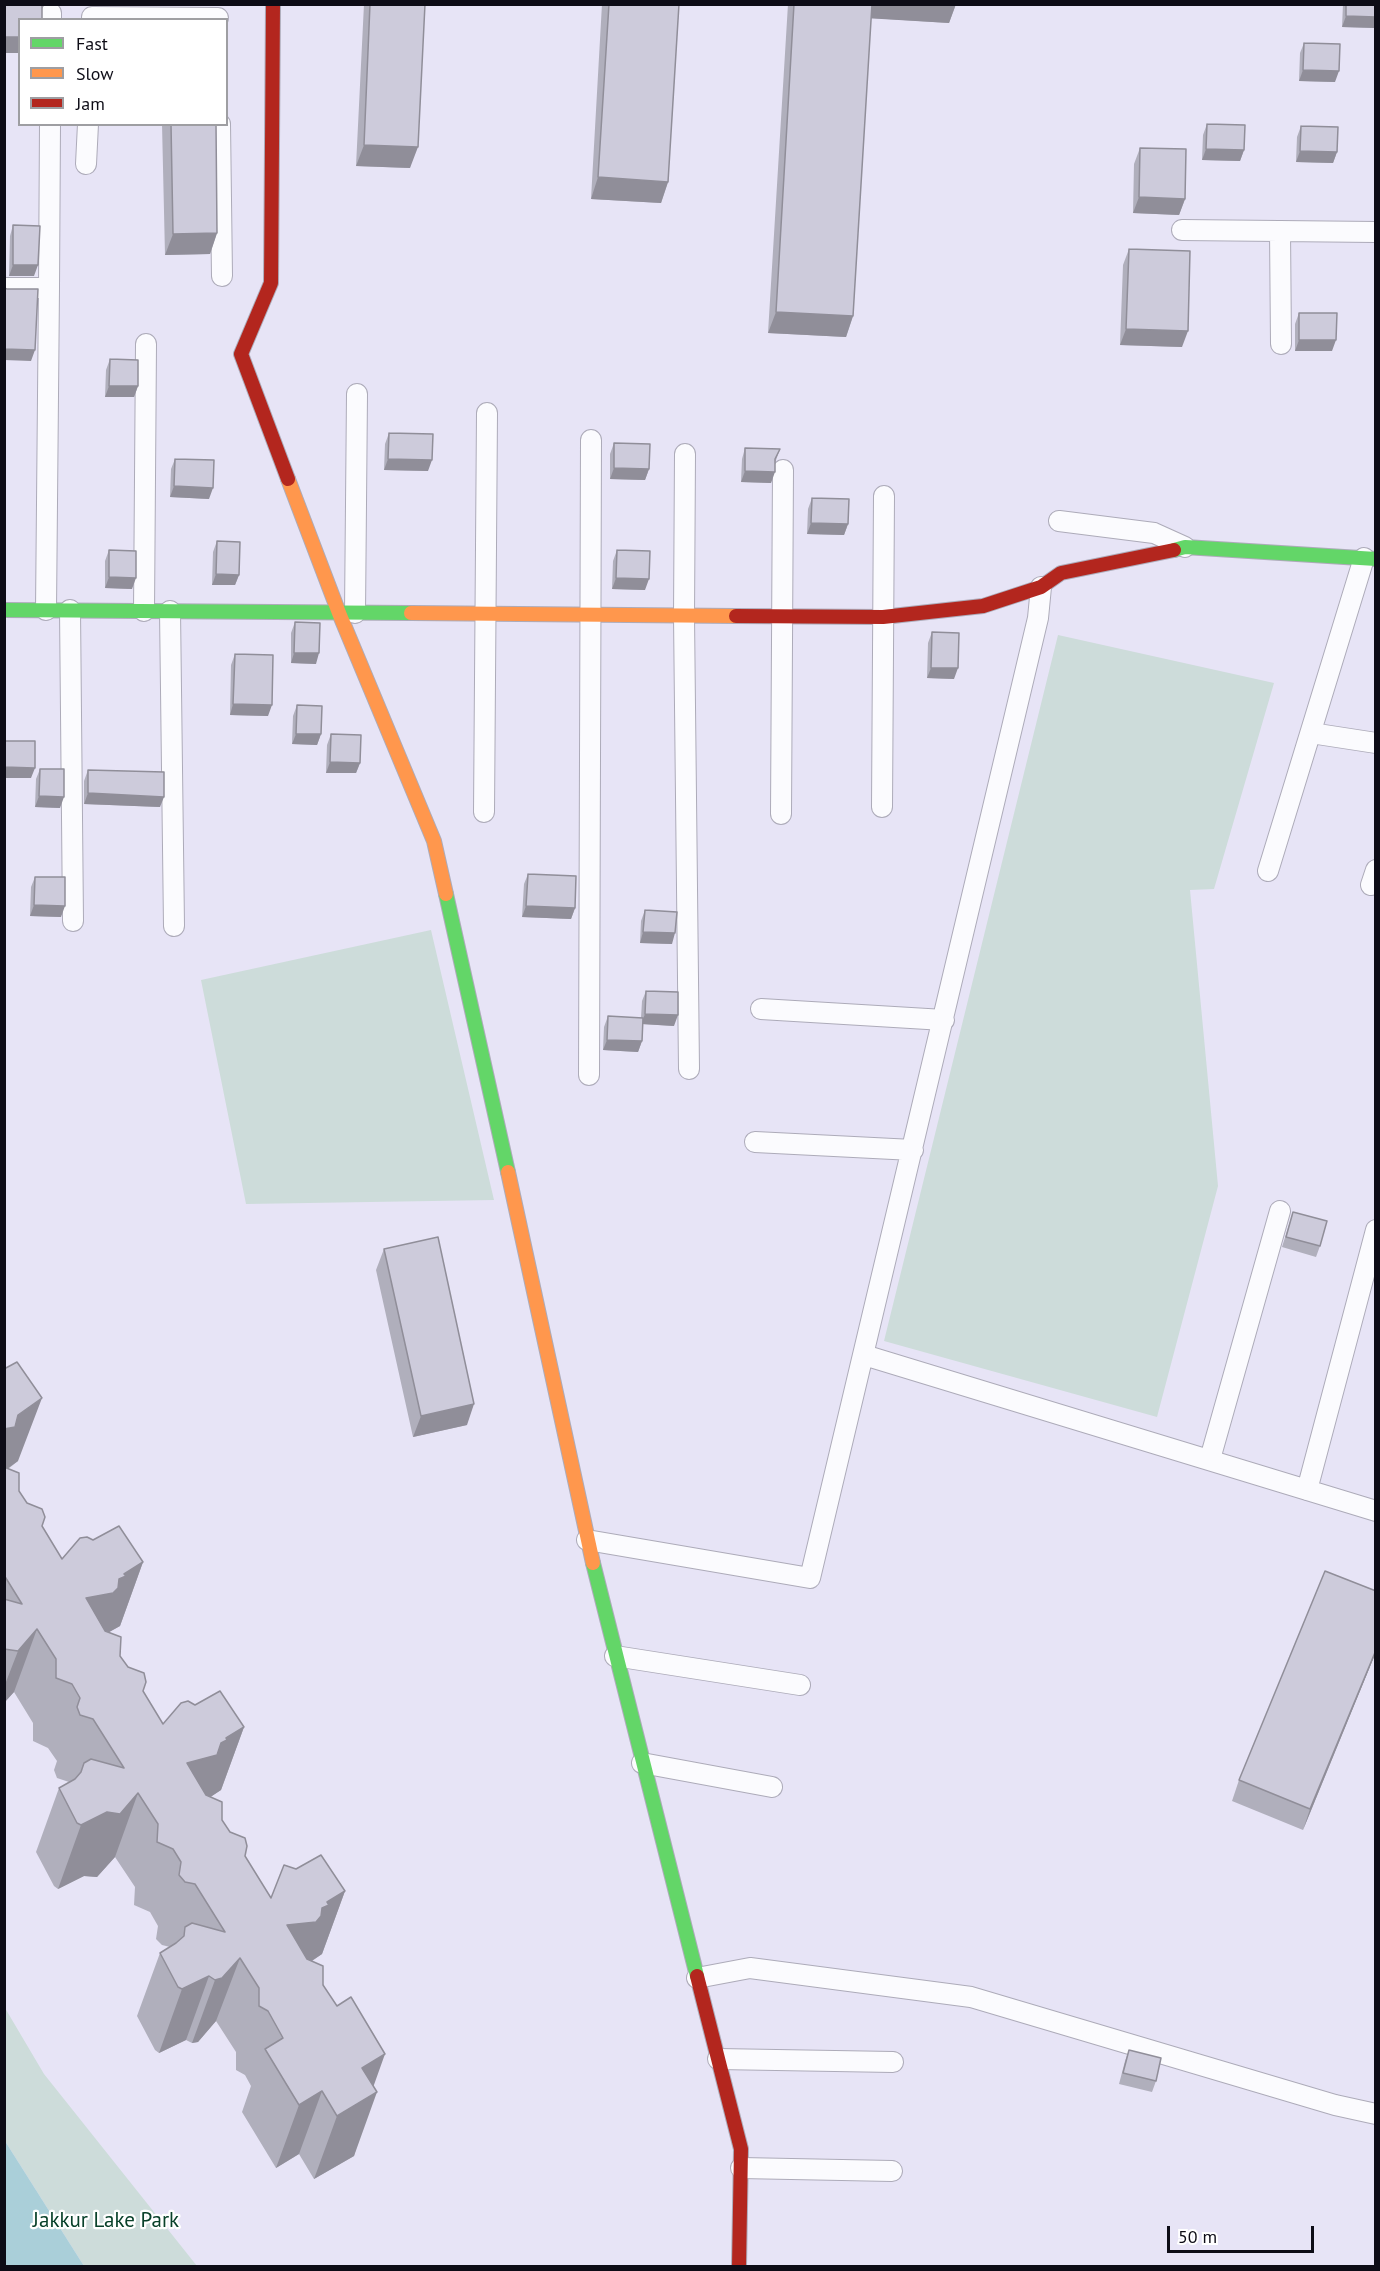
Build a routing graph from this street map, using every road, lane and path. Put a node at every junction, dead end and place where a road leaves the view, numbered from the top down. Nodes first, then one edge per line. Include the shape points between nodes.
1 (273, 4) edge
2 (92, 14) edge
3 (218, 14) edge
4 (50, 126) edge
5 (88, 126) edge
6 (220, 126) edge
7 (86, 164) dead end
8 (1182, 230) dead end
9 (1280, 231) junction
10 (1376, 232) edge
11 (222, 276) dead end
12 (4, 288) edge
13 (49, 288) junction
14 (146, 344) dead end
15 (1281, 344) dead end
16 (357, 394) dead end
17 (487, 413) dead end
18 (591, 440) dead end
19 (685, 454) dead end
20 (783, 470) dead end
21 (884, 496) dead end
22 (1059, 521) dead end
23 (1185, 547) junction
24 (1370, 559) edge
25 (1041, 587) junction
26 (4, 610) edge
27 (46, 610) junction
28 (70, 610) junction
29 (144, 611) junction
30 (170, 611) junction
31 (347, 613) junction
32 (485, 614) junction
33 (589, 614) junction
34 (684, 616) junction
35 (782, 616) junction
36 (883, 617) junction
37 (1311, 733) junction
38 (1376, 743) edge
39 (882, 807) dead end
40 (484, 812) dead end
41 (781, 814) dead end
42 (1268, 871) dead end
43 (73, 921) dead end
44 (174, 926) dead end
45 (761, 1009) dead end
46 (944, 1020) junction
47 (689, 1069) dead end
48 (589, 1075) dead end
49 (755, 1142) dead end
50 (913, 1150) junction
51 (1280, 1211) dead end
52 (1376, 1230) edge
53 (864, 1355) junction
54 (1210, 1460) junction
55 (1307, 1490) junction
56 (1376, 1511) edge
57 (587, 1540) junction
58 (615, 1656) junction
59 (800, 1685) dead end
60 (642, 1763) junction
61 (772, 1787) dead end
62 (697, 1978) junction
63 (718, 2059) junction
64 (893, 2062) dead end
65 (1375, 2111) edge
66 (741, 2168) junction
67 (892, 2171) dead end
68 (740, 2266) edge

1 - 31 street via 271,282 241,354
2 - 3 street
4 - 13 street
5 - 7 street
6 - 11 street
8 - 9 street
9 - 10 street
9 - 15 street
12 - 13 street
13 - 27 street
14 - 29 street
16 - 31 street
17 - 32 street
18 - 33 street
19 - 34 street
20 - 35 street
21 - 36 street
22 - 23 street via 1154,533
23 - 24 street
23 - 25 street via 1142,559 1087,566 1051,578
24 - 37 street
25 - 36 street via 983,606
25 - 46 street via 1038,618
26 - 27 street
27 - 28 street
28 - 29 street
28 - 43 street
29 - 30 street
30 - 31 street
30 - 44 street
31 - 32 street
31 - 57 street via 434,841
32 - 33 street
32 - 40 street
33 - 34 street
33 - 48 street
34 - 35 street
34 - 47 street
35 - 36 street
35 - 41 street
36 - 39 street
37 - 38 street
37 - 42 street
45 - 46 street
46 - 50 street
49 - 50 street
50 - 53 street
51 - 54 street
52 - 55 street
53 - 54 street
53 - 57 street via 810,1578
54 - 55 street
55 - 56 street
57 - 58 street
58 - 59 street
58 - 60 street
60 - 61 street
60 - 62 street
62 - 63 street
62 - 65 street via 750,1968 971,1997 1335,2105
63 - 64 street
63 - 66 street via 741,2149
66 - 67 street
66 - 68 street

